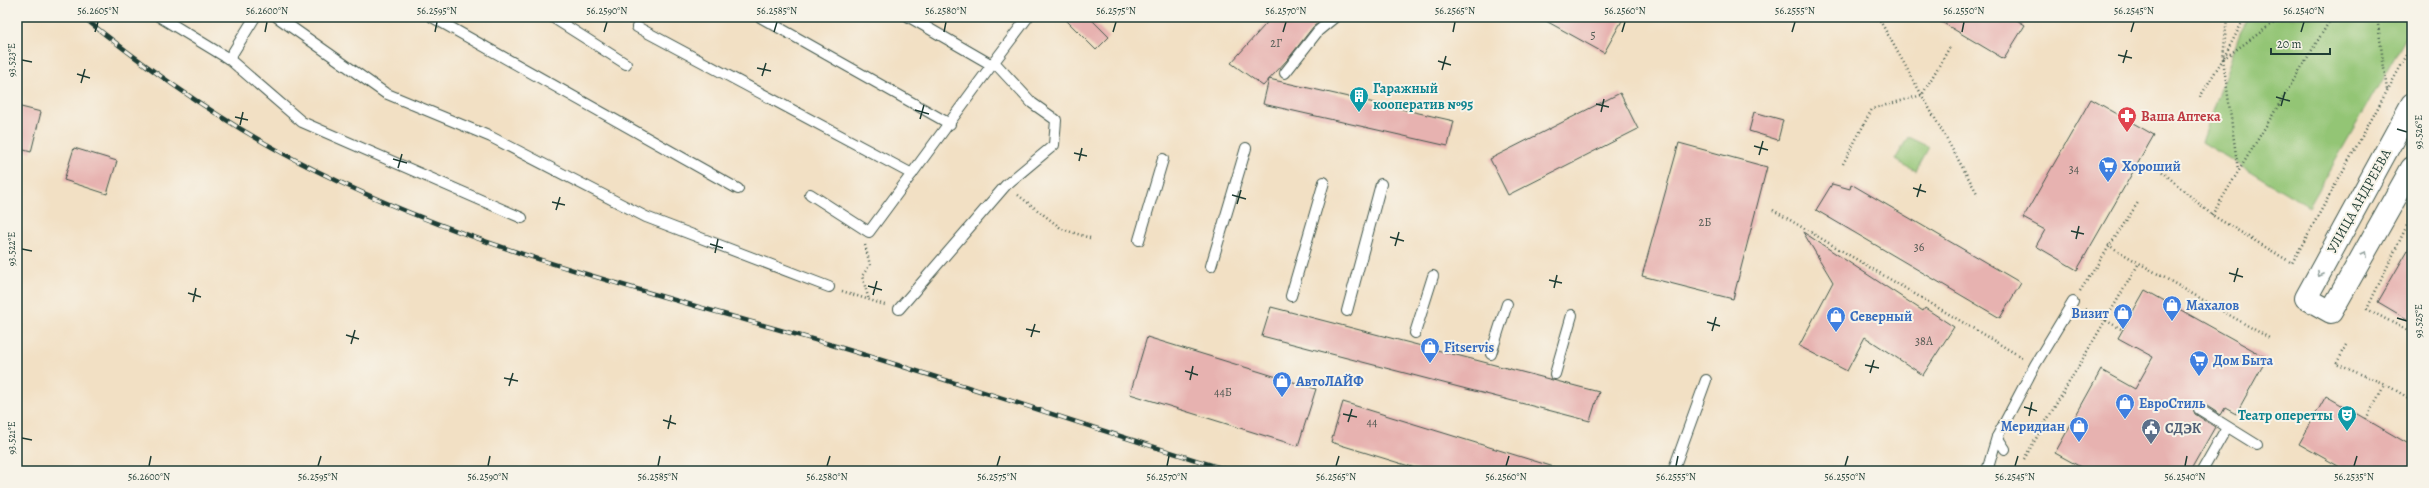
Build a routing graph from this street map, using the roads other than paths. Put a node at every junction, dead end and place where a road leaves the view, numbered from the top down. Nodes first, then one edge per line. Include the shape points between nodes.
1 (160, 17) edge
2 (255, 17) edge
3 (277, 17) edge
4 (432, 17) edge
5 (552, 17) edge
6 (760, 17) edge
7 (909, 17) edge
8 (1028, 17) edge
9 (1335, 17) edge
10 (637, 27) dead end
11 (229, 59) junction
12 (626, 64) dead end
13 (993, 64) junction
14 (1286, 73) dead end
15 (2412, 104) edge
16 (950, 124) junction
17 (1246, 148) dead end
18 (1163, 158) dead end
19 (2412, 168) edge
20 (912, 174) junction
21 (1324, 182) dead end
22 (1381, 184) dead end
23 (738, 189) dead end
24 (810, 194) dead end
25 (522, 218) dead end
26 (1139, 240) dead end
27 (1211, 266) dead end
28 (1433, 276) dead end
29 (829, 287) road end
30 (1291, 296) dead end
31 (2073, 302) road end
32 (1507, 304) dead end
33 (899, 309) road end
34 (1347, 311) dead end
35 (1572, 315) dead end
36 (1415, 332) dead end
37 (1491, 354) dead end
38 (1555, 374) dead end
39 (1706, 380) dead end
40 (2199, 408) dead end
41 (2227, 426) junction
42 (1997, 437) junction
43 (2256, 445) dead end
44 (2005, 449) dead end
45 (1673, 471) edge
46 (1988, 471) edge
47 (2202, 471) edge

1 - 11 lane
2 - 11 lane
3 - 29 lane via 385,93 490,137 646,217
4 - 23 lane
5 - 12 lane
6 - 16 lane
7 - 13 lane
8 - 13 lane
9 - 14 lane via 1318,30
10 - 20 lane
11 - 25 lane via 302,122
13 - 16 lane
13 - 33 lane via 1032,103 1056,120 1054,145 1006,185
15 -> 19 street, УЛИЦА АНДРЕЕВА via 2306,298 2331,312
16 - 20 lane
17 - 27 lane
18 - 26 lane
20 - 24 lane via 869,232
21 - 30 lane
22 - 34 lane
28 - 36 lane
31 - 42 lane
32 - 37 lane
35 - 38 lane
39 - 45 lane
40 - 41 lane
41 - 43 lane
41 - 47 lane
42 - 44 lane
42 - 46 lane

